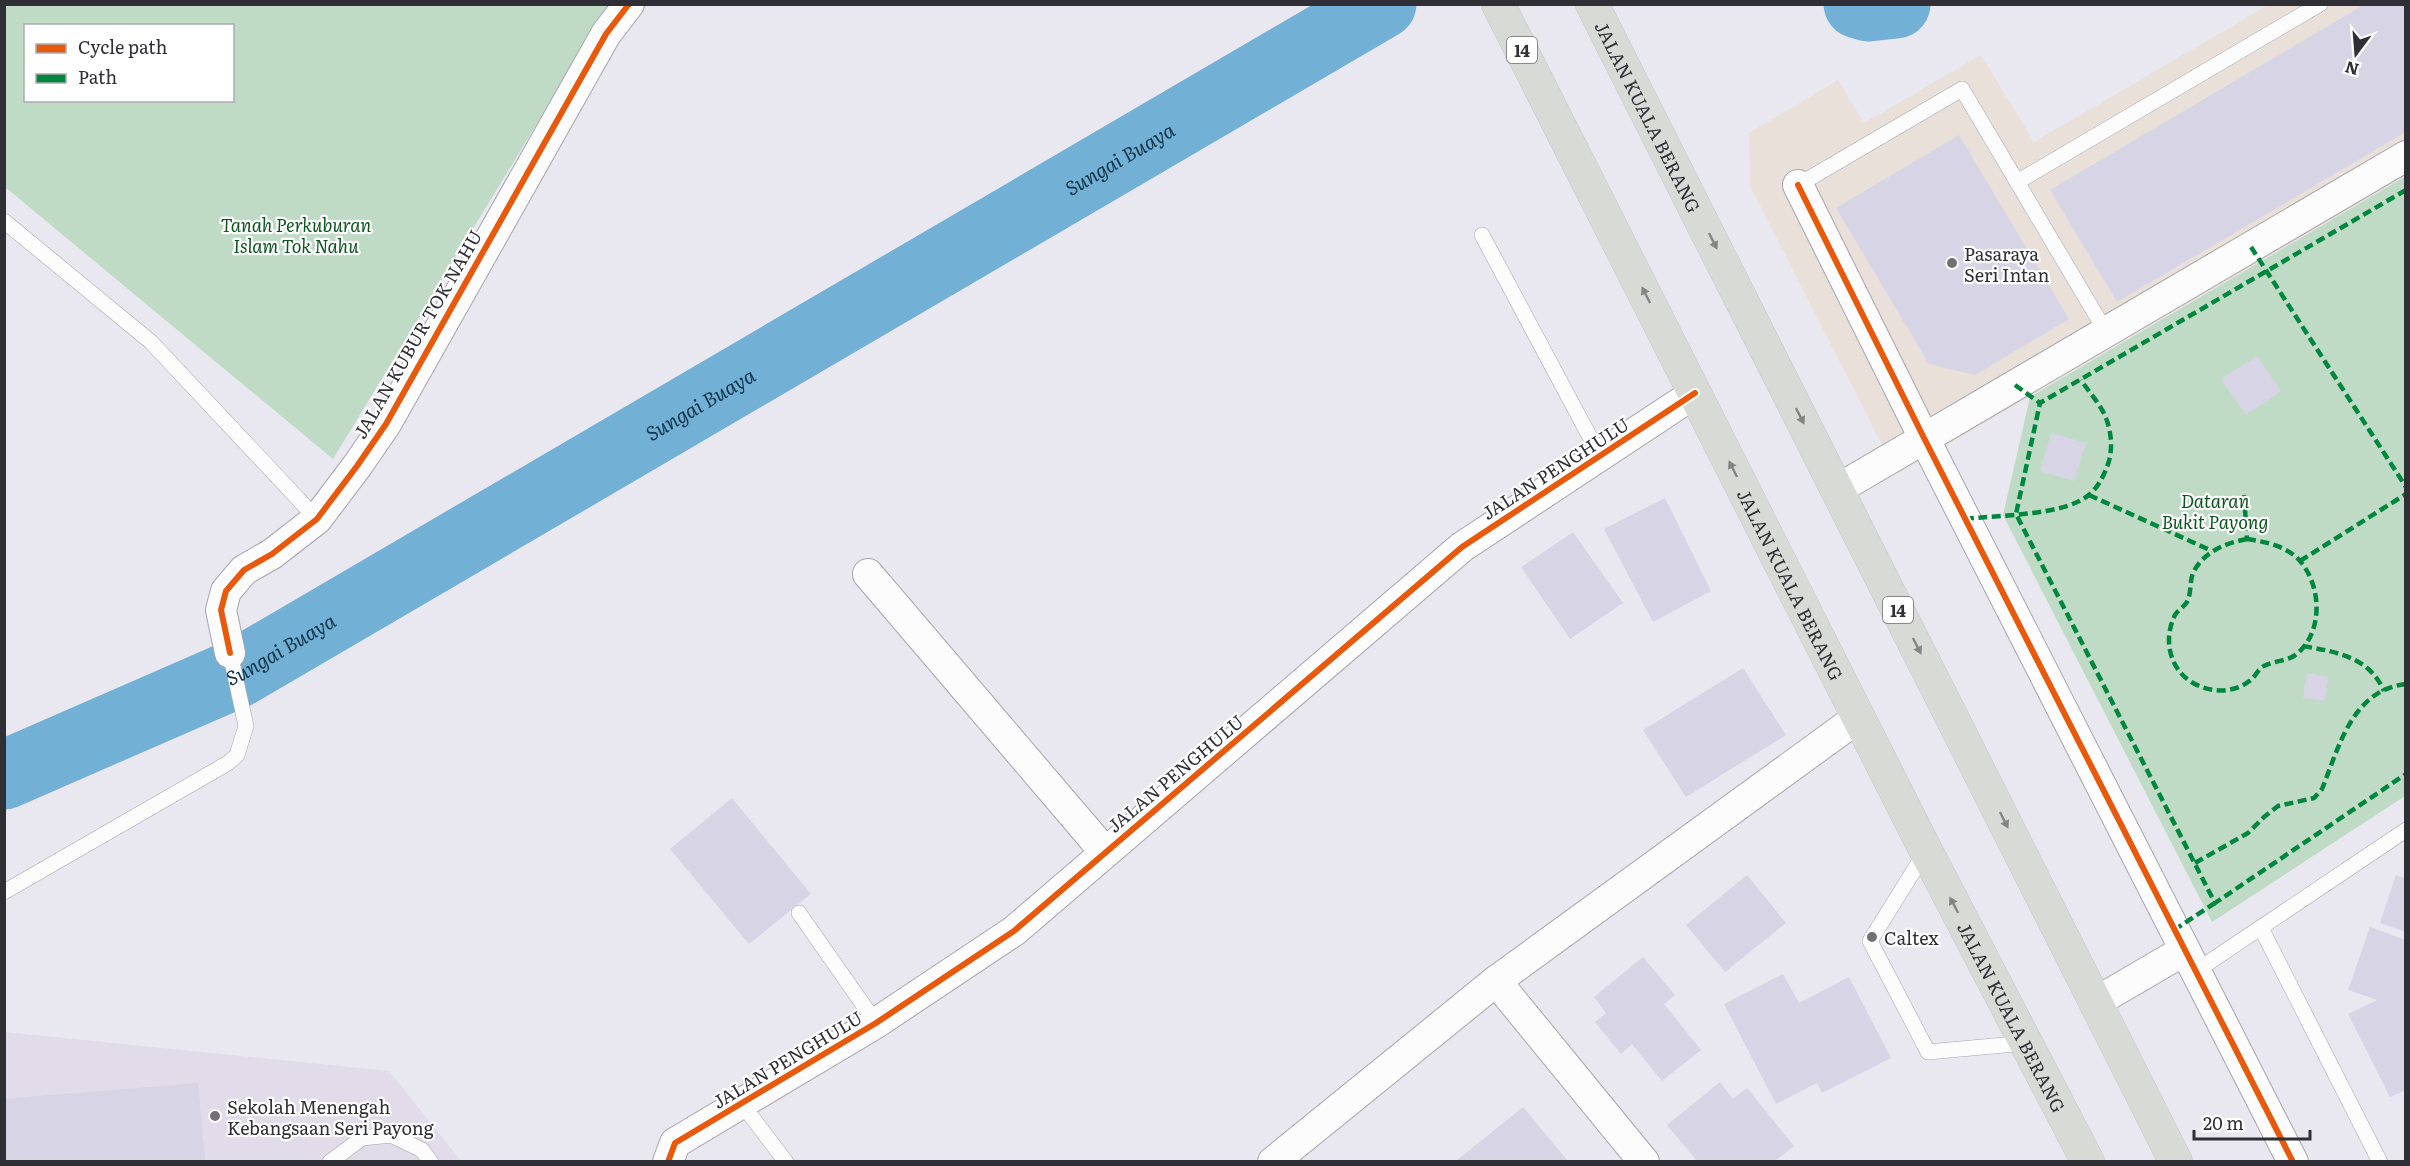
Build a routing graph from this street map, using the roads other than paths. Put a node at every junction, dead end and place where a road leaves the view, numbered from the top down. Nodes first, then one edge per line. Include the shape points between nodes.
1 (628, 4) edge
2 (1498, 4) edge
3 (1592, 4) edge
4 (2320, 4) edge
5 (2406, 156) edge
6 (2017, 182) junction
7 (1798, 185) joint
8 (4, 221) edge
9 (1482, 236) dead end
10 (2106, 332) junction
11 (1695, 393) junction
12 (1924, 438) junction
13 (1600, 456) junction
14 (1838, 489) junction
15 (317, 519) junction
16 (868, 574) dead end
17 (230, 653) joint
18 (1858, 717) junction
19 (2406, 830) edge
20 (1926, 851) junction
21 (1105, 852) junction
22 (4, 892) edge
23 (799, 913) dead end
24 (2261, 928) junction
25 (2190, 961) junction
26 (1496, 981) junction
27 (2096, 1002) junction
28 (876, 1023) junction
29 (2026, 1043) junction
30 (742, 1104) junction
31 (330, 1161) edge
32 (431, 1161) edge
33 (668, 1161) edge
34 (786, 1161) edge
35 (1273, 1161) edge
36 (1644, 1161) edge
37 (2088, 1161) edge
38 (2176, 1161) edge
39 (2293, 1161) edge
40 (2380, 1161) edge

1 - 15 street, JALAN KUBUR TOK NAHU via 606,34 386,424
11 -> 2 highway, JALAN KUALA BERANG / 14
3 -> 14 highway, JALAN KUALA BERANG / 14
4 - 6 lane
5 - 10 street
6 - 7 lane via 1962,89
6 - 10 lane
7 - 12 street
8 - 15 lane via 151,342
9 - 13 lane
10 - 12 street
11 - 13 street, JALAN PENGHULU
18 -> 11 highway, JALAN KUALA BERANG / 14
12 - 14 street
12 - 25 street
13 - 21 street, JALAN PENGHULU via 1462,547
14 -> 27 highway, JALAN KUALA BERANG / 14
15 - 17 street, JALAN KUBUR TOK NAHU via 244,570 226,591 221,610
16 - 21 street
17 - 22 lane via 246,726 237,755
18 - 20 highway, JALAN KUALA BERANG / 14
18 - 26 street
19 - 24 lane
29 -> 20 highway, JALAN KUALA BERANG / 14
20 - 29 lane via 1870,941 1928,1052
21 - 28 street, JALAN PENGHULU via 1014,931
23 - 28 lane
24 - 25 lane
24 - 40 lane
25 - 27 street
25 - 39 street
26 - 35 street
26 - 36 street
27 - 38 highway, JALAN KUALA BERANG / 14
28 - 30 street, JALAN PENGHULU
29 - 37 highway, JALAN KUALA BERANG / 14
30 - 33 street, JALAN PENGHULU via 675,1143
30 - 34 lane
31 - 32 lane via 362,1138 392,1135 422,1150

